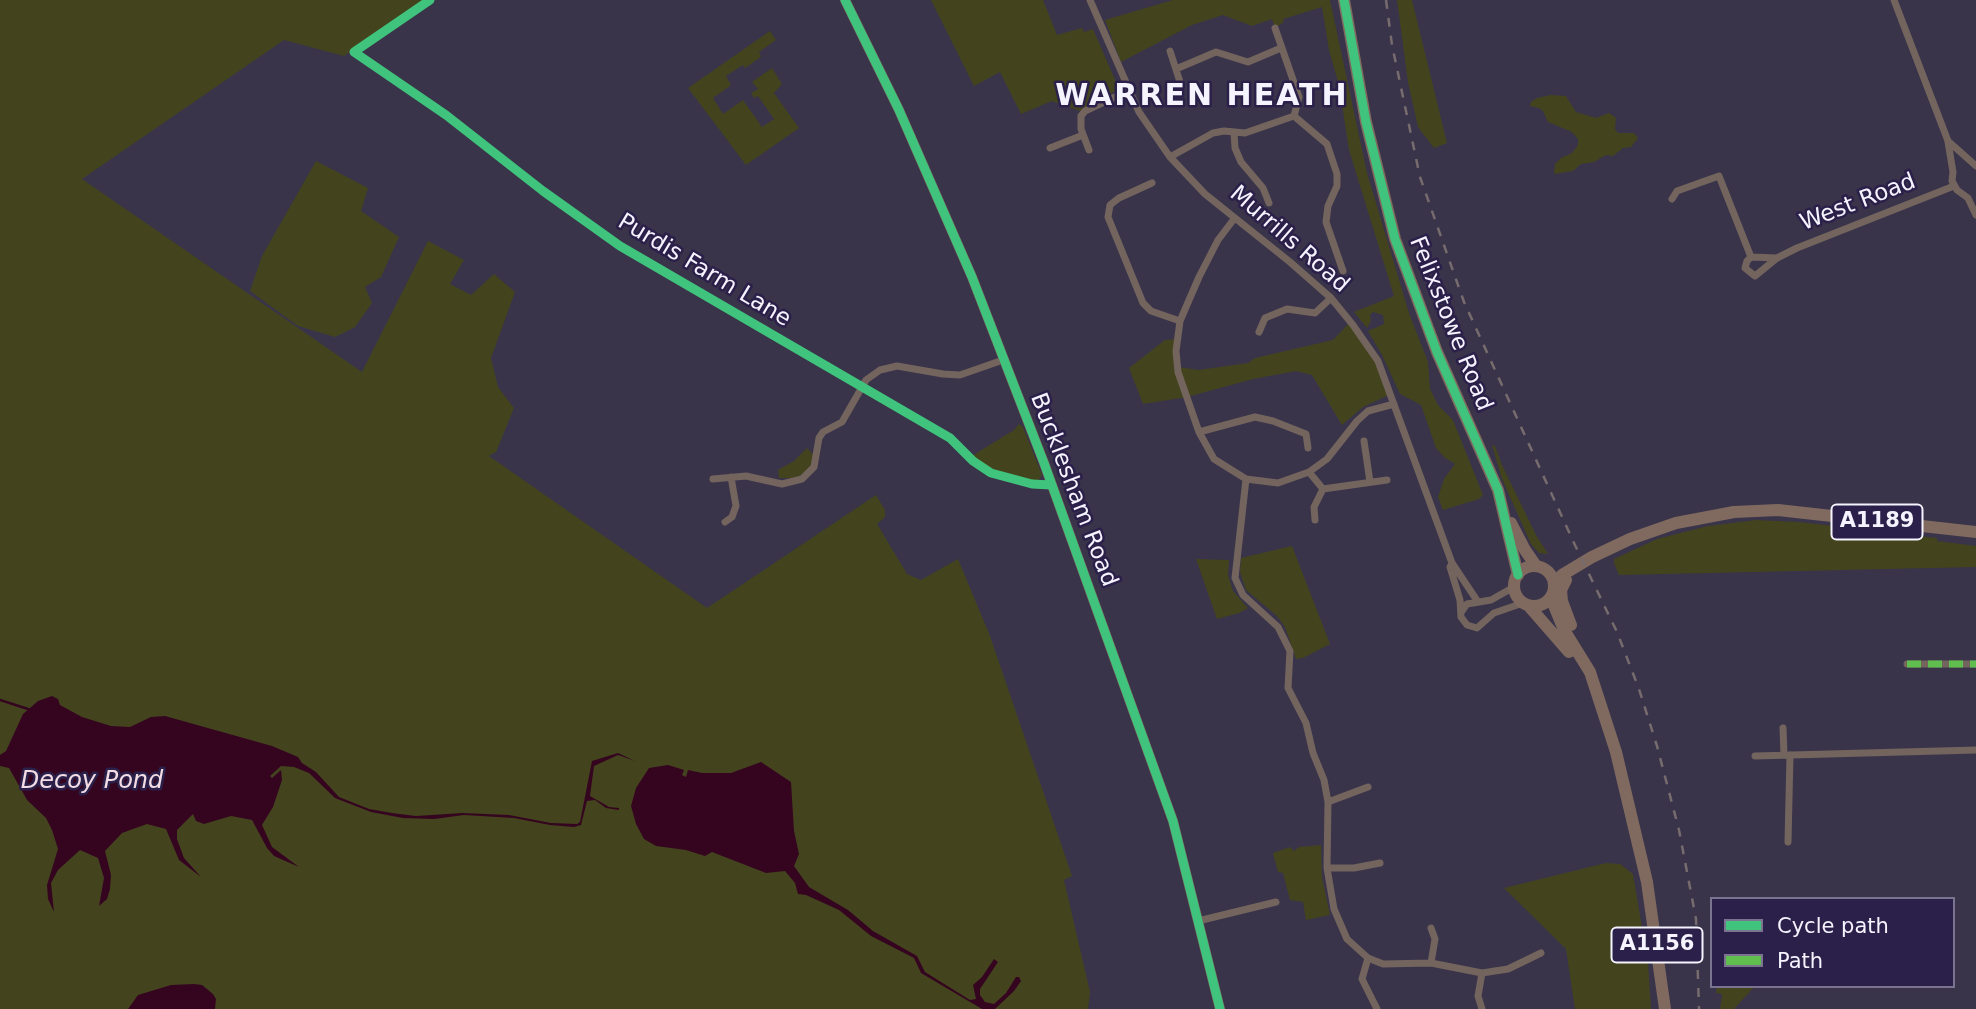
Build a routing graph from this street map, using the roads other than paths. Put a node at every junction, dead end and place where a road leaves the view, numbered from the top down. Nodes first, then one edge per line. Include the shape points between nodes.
1 (430, 0) edge
2 (845, 0) edge
3 (1090, 0) edge
4 (1344, 0) edge
5 (1894, 0) edge
6 (1275, 28) dead end
7 (1281, 48) junction
8 (1170, 51) dead end
9 (1176, 69) junction
10 (1181, 85) dead end
11 (1128, 91) junction
12 (1294, 116) junction
13 (1234, 133) junction
14 (1083, 135) junction
15 (1948, 141) junction
16 (1050, 148) dead end
17 (1089, 150) dead end
18 (1170, 157) junction
19 (1973, 164) edge
20 (1953, 172) junction
21 (1152, 183) dead end
22 (1954, 186) junction
23 (1975, 191) edge
24 (1964, 193) junction
25 (1672, 199) dead end
26 (1269, 203) dead end
27 (1976, 215) edge
28 (1234, 219) junction
29 (1751, 257) junction
30 (1777, 258) junction
31 (1343, 271) dead end
32 (1331, 298) junction
33 (1180, 321) junction
34 (1259, 332) dead end
35 (1003, 360) junction
36 (861, 388) junction
37 (1394, 404) junction
38 (1199, 432) junction
39 (1364, 441) dead end
40 (1308, 447) dead end
41 (1309, 472) junction
42 (731, 477) junction
43 (713, 479) dead end
44 (1246, 479) junction
45 (1387, 480) dead end
46 (1370, 482) junction
47 (1051, 485) junction
48 (1323, 489) junction
49 (1501, 500) junction
50 (1315, 520) dead end
51 (725, 522) dead end
52 (1976, 532) edge
53 (1592, 557) junction
54 (1452, 563) junction
55 (1577, 566) junction
56 (1538, 567) junction
57 (1516, 581) junction
58 (1554, 584) junction
59 (1551, 598) junction
60 (1478, 602) junction
61 (1526, 604) junction
62 (1462, 611) junction
63 (1907, 664) dead end
64 (1976, 664) edge
65 (1590, 671) junction
66 (1783, 728) dead end
67 (1609, 731) junction
68 (1975, 751) edge
69 (1787, 755) junction
70 (1755, 756) dead end
71 (1367, 788) dead end
72 (1328, 802) junction
73 (1788, 842) dead end
74 (1380, 863) dead end
75 (1327, 868) junction
76 (1276, 902) dead end
77 (1198, 921) junction
78 (1432, 928) dead end
79 (1541, 953) dead end
80 (1367, 958) junction
81 (1431, 963) junction
82 (1482, 973) junction
83 (1220, 1009) edge
84 (1377, 1009) edge
85 (1482, 1009) edge
86 (1665, 1009) edge

1 - 36 street, Purdis Farm Lane via 354,52 620,246
2 - 35 street, Bucklesham Road via 962,253
3 - 11 street, Murrills Road
4 - 49 main road, Felixstowe Road via 1366,122 1395,239 1432,341
5 - 15 street
6 - 7 street
7 - 9 street via 1248,62 1216,52
7 - 12 street via 1299,97
8 - 9 street
9 - 10 street
11 - 14 street via 1085,111 1080,122
11 - 18 street, Murrills Road
12 - 13 street
12 - 31 street via 1327,144 1334,164 1337,186 1326,222
13 - 18 street via 1213,133
13 - 26 street via 1241,162 1263,188
14 - 16 street
14 - 17 street
15 - 19 street
15 - 20 street
18 - 28 street, Murrills Road
19 - 20 street via 1959,165
20 - 22 street
21 - 33 street via 1119,198 1110,205 1108,217 1143,303 1151,311
22 - 24 street
22 - 30 street, West Road
23 - 24 street
24 - 27 street
25 - 29 street via 1677,191 1719,176
28 - 32 street, Murrills Road
28 - 33 street via 1218,240
29 - 30 street, West Road
29 - 30 street, West Road via 1745,268 1755,276
32 - 34 street via 1315,313 1287,309 1265,318
32 - 37 street, Murrills Road via 1378,361
33 - 38 street via 1178,372
35 - 36 street via 960,375 897,366 874,373
35 - 47 street, Bucklesham Road
36 - 42 street via 842,422 819,438 814,467 802,479 782,484 758,477
36 - 47 street, Purdis Farm Lane via 950,438 990,473
37 - 41 street via 1368,411
37 - 54 street, Murrills Road
38 - 40 street via 1255,418 1306,434
38 - 44 street via 1214,459
39 - 46 street
41 - 44 street via 1279,483
41 - 48 street
42 - 43 street
42 - 51 street via 736,506
44 - 72 street via 1235,578 1243,595 1278,627 1290,651 1289,688 1306,723
45 - 46 street
46 - 48 street
47 - 77 street, Bucklesham Road via 1173,821
48 - 50 street via 1314,507
49 - 56 main road, Felixstowe Road
49 - 57 main road, Felixstowe Road
52 - 53 main road, A1189 via 1749,510 1676,523
53 - 55 main road, A1189
53 - 56 main road, A1189 via 1564,566
54 - 60 street, Murrills Road
54 - 62 street, Murrills Road
55 - 58 main road, A1189
55 - 65 main road via 1562,587 1562,601
56 - 57 main road via 1523,570
56 - 58 main road via 1550,574
57 - 60 street via 1491,600
57 - 61 main road via 1516,593
58 - 59 main road
59 - 61 main road via 1541,605
59 - 65 main road, A1156 via 1564,630
60 - 62 street via 1467,604
61 - 62 street via 1494,613 1477,628 1467,625
61 - 67 main road, A1156 via 1569,653
63 - 64 street
65 - 67 main road, A1156
66 - 69 street
67 - 86 main road, A1156 via 1647,882
68 - 69 street
69 - 70 street
69 - 73 street
71 - 72 street
72 - 75 street
74 - 75 street
75 - 80 street via 1338,922 1347,939
76 - 77 street
77 - 83 street, Bucklesham Road
78 - 81 street via 1436,939
79 - 82 street via 1508,969
80 - 81 street via 1383,964
80 - 84 street via 1362,979
81 - 82 street
82 - 85 street via 1478,996

